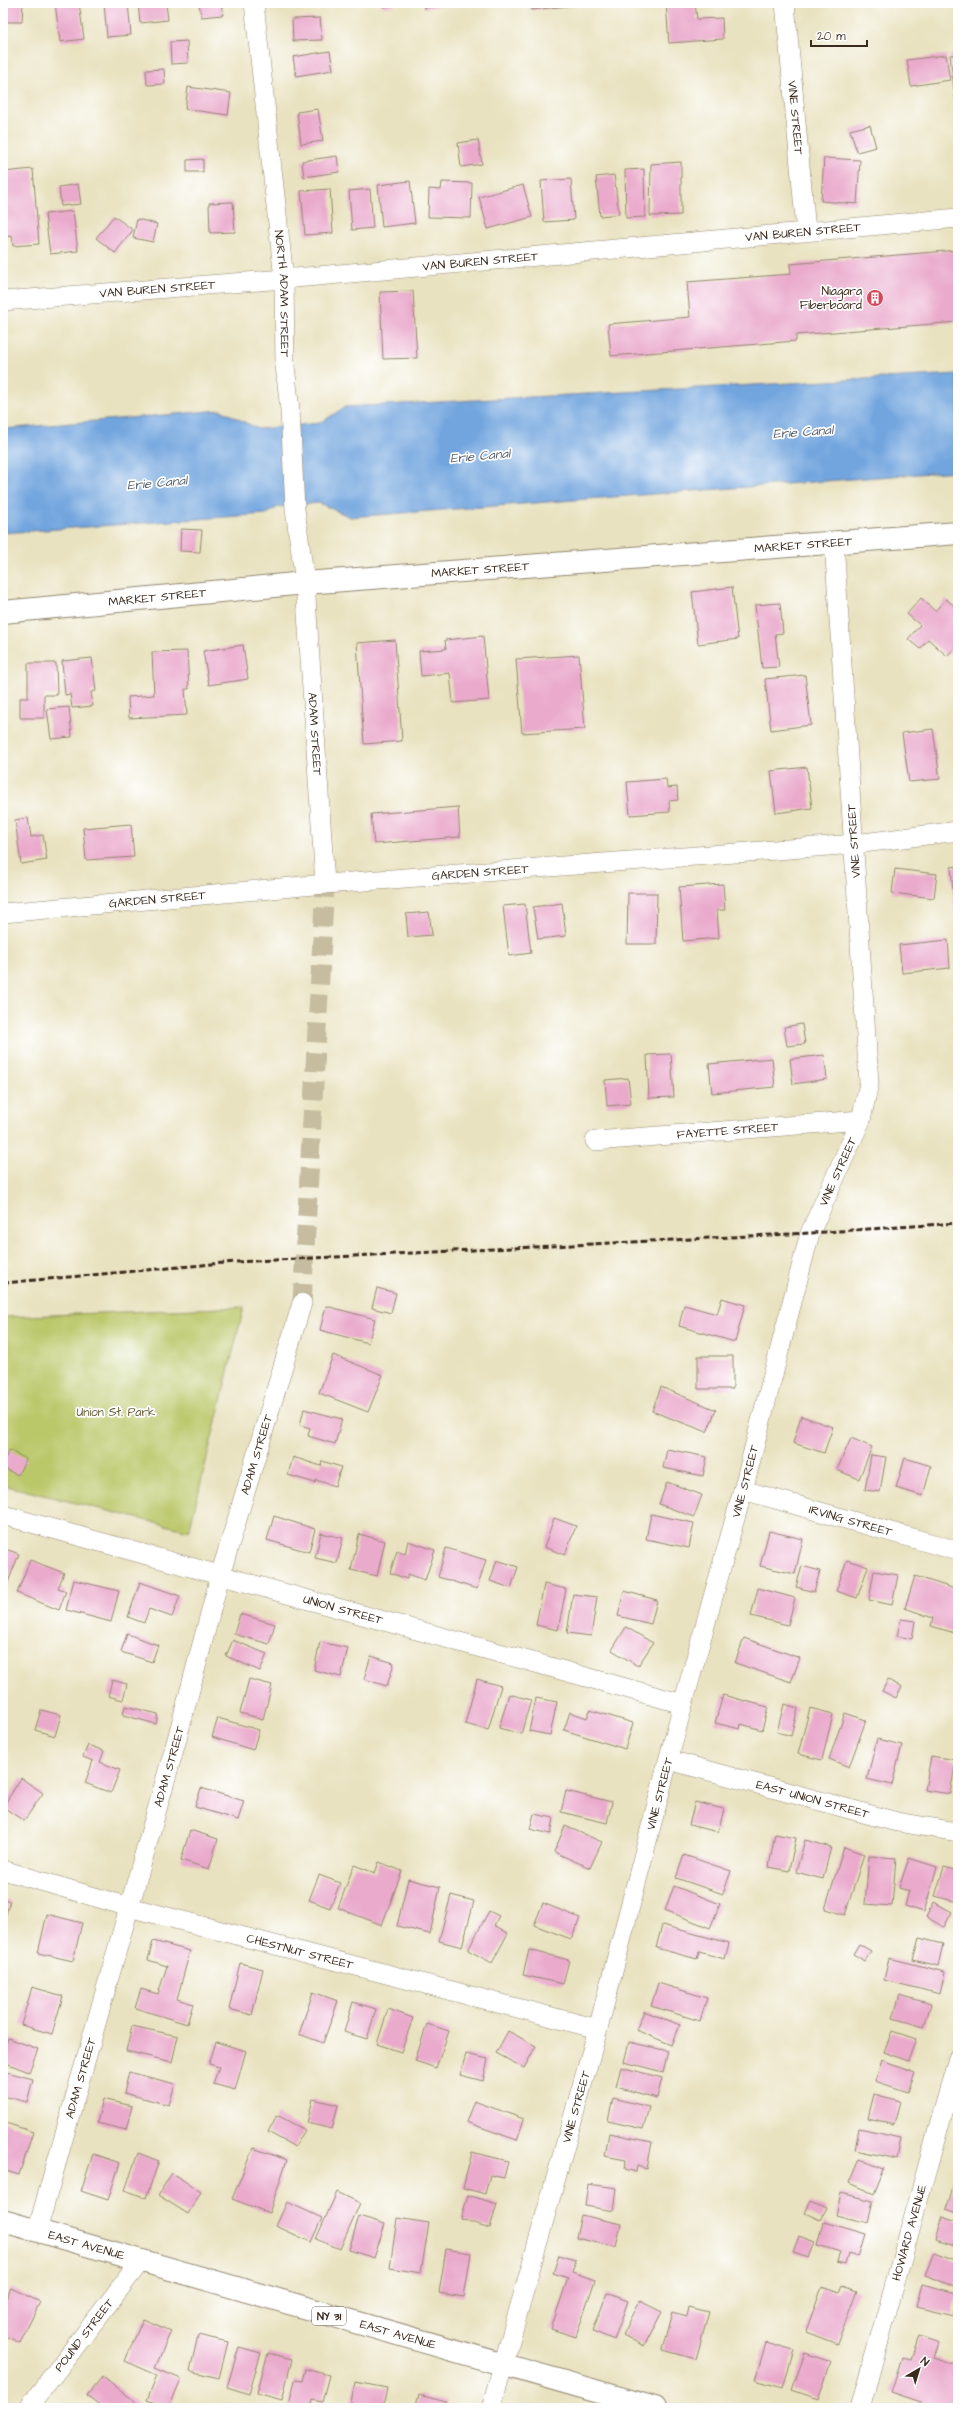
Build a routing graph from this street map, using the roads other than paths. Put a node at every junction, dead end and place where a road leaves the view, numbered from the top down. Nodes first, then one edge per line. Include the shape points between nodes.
1 (254, 3) edge
2 (785, 3) edge
3 (958, 218) edge
4 (806, 231) junction
5 (284, 279) junction
6 (3, 301) edge
7 (958, 533) edge
8 (834, 541) junction
9 (305, 583) junction
10 (3, 612) edge
11 (958, 831) edge
12 (855, 844) junction
13 (325, 884) junction
14 (3, 913) edge
15 (861, 1120) junction
16 (595, 1141) dead end
17 (302, 1303) tunnel mouth
18 (743, 1490) junction
19 (3, 1515) edge
20 (958, 1551) edge
21 (220, 1576) junction
22 (683, 1704) junction
23 (669, 1760) junction
24 (958, 1832) edge
25 (3, 1870) edge
26 (129, 1907) junction
27 (598, 2029) junction
28 (958, 2058) edge
29 (3, 2221) edge
30 (37, 2231) junction
31 (140, 2262) junction
32 (503, 2366) junction
33 (28, 2408) edge
34 (491, 2408) edge
35 (655, 2408) edge
36 (860, 2408) edge

1 - 5 street, NORTH ADAM STREET
2 - 4 street, VINE STREET
3 - 4 street, VAN BUREN STREET
4 - 5 street, VAN BUREN STREET
5 - 6 street, VAN BUREN STREET
5 - 9 street, NORTH ADAM STREET via 286,366 295,509
7 - 8 main road, MARKET STREET
8 - 9 main road, MARKET STREET
8 - 12 street, VINE STREET
9 - 10 main road, MARKET STREET
9 - 13 street, ADAM STREET
11 - 12 street, GARDEN STREET
12 - 13 street, GARDEN STREET
12 - 15 street, VINE STREET via 869,1083
13 - 14 street, GARDEN STREET
15 - 16 street, FAYETTE STREET
15 - 18 street, VINE STREET via 810,1233
17 - 21 street, ADAM STREET
18 - 20 street, IRVING STREET
18 - 22 street, VINE STREET
19 - 21 street, UNION STREET
21 - 22 street, UNION STREET
21 - 26 street, ADAM STREET
22 - 23 street, VINE STREET
23 - 24 street, EAST UNION STREET via 897,1822
23 - 27 street, VINE STREET
25 - 26 street, CHESTNUT STREET
26 - 27 street, CHESTNUT STREET
26 - 30 street, ADAM STREET
27 - 32 street, VINE STREET
28 - 36 street, HOWARD AVENUE
29 - 30 main road, EAST AVENUE / NY 31
30 - 31 main road, EAST AVENUE / NY 31
31 - 32 main road, EAST AVENUE / NY 31
31 - 33 street, POUND STREET
32 - 34 street, VINE STREET
32 - 35 main road, EAST AVENUE / NY 31

